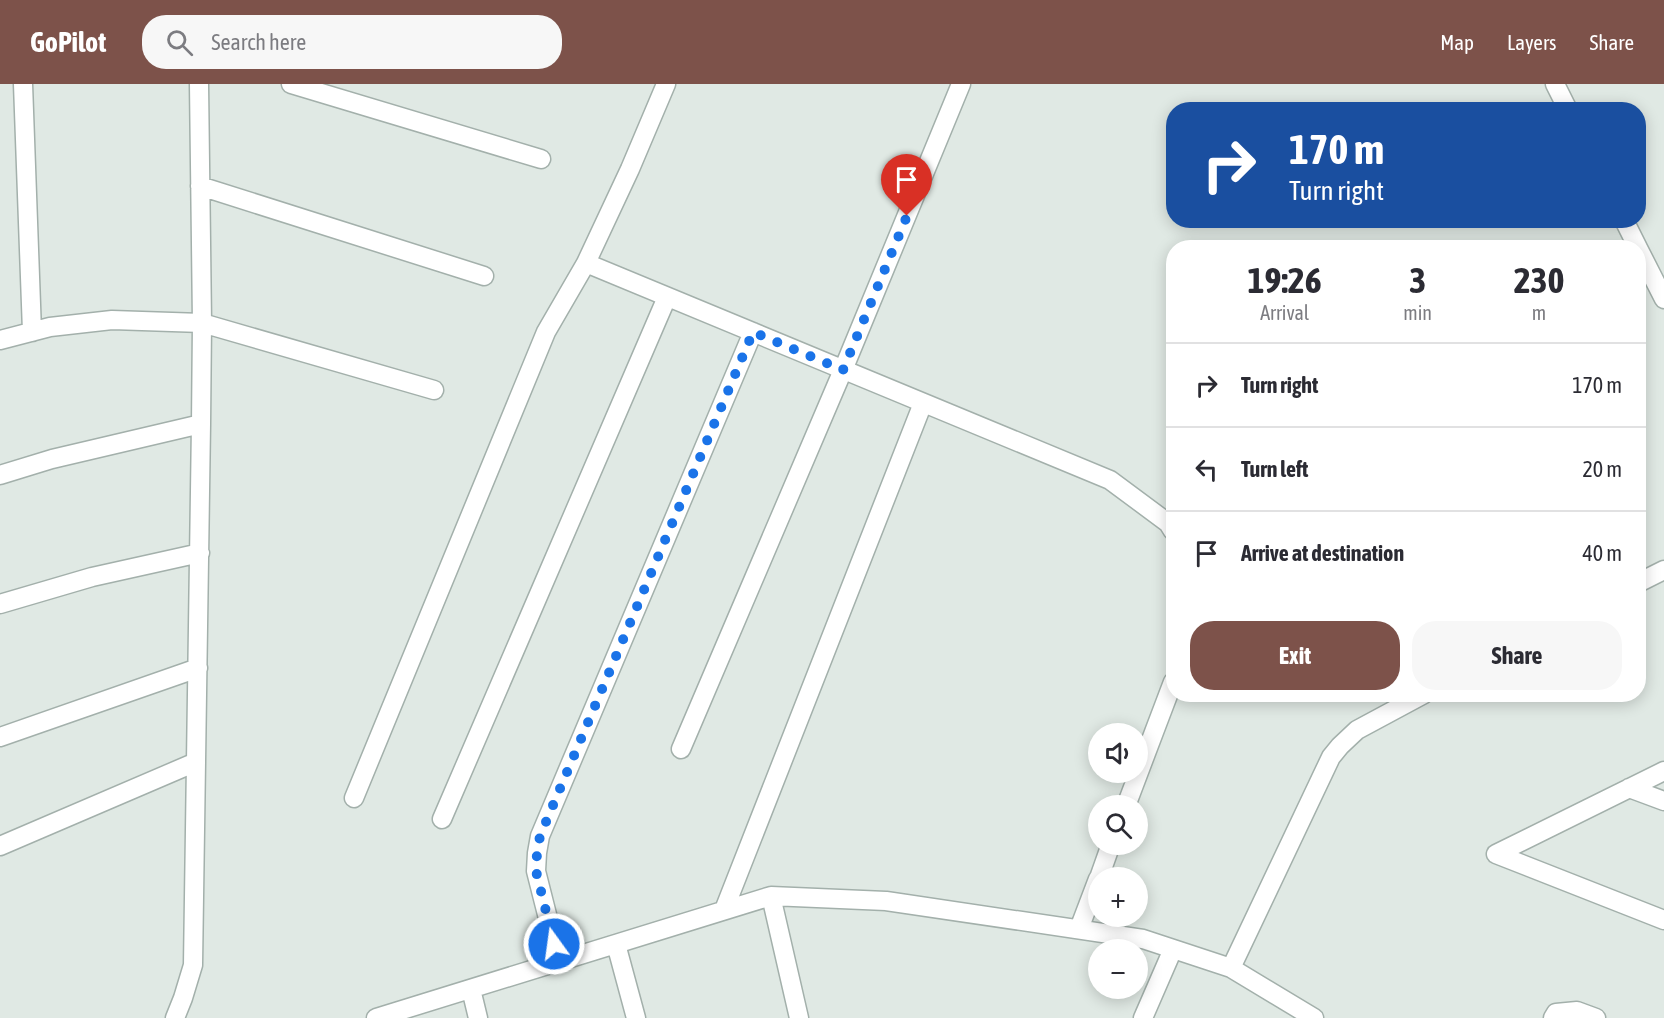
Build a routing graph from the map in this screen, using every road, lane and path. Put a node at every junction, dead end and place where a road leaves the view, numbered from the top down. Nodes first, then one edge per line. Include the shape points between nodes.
1 (23, 84) edge
2 (199, 84) edge
3 (291, 84) edge
4 (666, 84) edge
5 (961, 84) edge
6 (1555, 84) edge
7 (1564, 102) edge
8 (540, 159) dead end
9 (200, 186) junction
10 (586, 263) junction
11 (1646, 264) edge
12 (484, 276) dead end
13 (666, 297) junction
14 (1664, 299) edge
15 (202, 322) junction
16 (32, 332) junction
17 (753, 332) junction
18 (0, 340) edge
19 (843, 370) junction
20 (434, 390) dead end
21 (922, 402) junction
22 (201, 424) junction
23 (0, 475) edge
24 (1166, 522) edge
25 (200, 553) junction
26 (1664, 570) edge
27 (1646, 579) edge
28 (0, 604) edge
29 (198, 668) junction
30 (1166, 700) edge
31 (1409, 702) edge
32 (0, 737) edge
33 (681, 749) dead end
34 (196, 762) junction
35 (1664, 771) edge
36 (1629, 788) junction
37 (1130, 795) edge
38 (354, 798) dead end
39 (1664, 801) edge
40 (442, 819) dead end
41 (0, 846) edge
42 (771, 896) junction
43 (1088, 905) edge
44 (724, 910) junction
45 (1664, 920) edge
46 (1079, 929) junction
47 (616, 944) junction
48 (1173, 949) junction
49 (559, 962) junction
50 (1231, 968) junction
51 (471, 989) junction
52 (175, 1018) edge
53 (376, 1018) edge
54 (478, 1018) edge
55 (636, 1018) edge
56 (799, 1018) edge
57 (1143, 1018) edge
58 (1314, 1018) edge
59 (1553, 1018) edge
60 (1596, 1018) edge

1 - 16 street
2 - 9 street
3 - 8 street
4 - 10 street
5 - 19 street
6 - 7 street
9 - 12 street
9 - 15 street
10 - 13 street
10 - 38 street via 546,332
11 - 14 street
13 - 17 street
13 - 40 street
15 - 16 street via 112,320
15 - 20 street
15 - 22 street
16 - 18 street
17 - 19 street
17 - 49 street via 540,836 536,871
19 - 21 street
19 - 33 street
21 - 24 street via 1110,480
21 - 44 street
22 - 23 street
22 - 25 street
25 - 28 street via 92,577
25 - 29 street
26 - 27 street
29 - 32 street
29 - 34 street
30 - 37 street
31 - 50 street via 1357,730 1331,757
34 - 41 street
34 - 52 street via 193,965
35 - 36 street
36 - 39 street
36 - 45 street via 1496,854
42 - 44 street
42 - 46 street via 886,901
42 - 56 street
43 - 46 street
44 - 47 street
46 - 48 street via 1143,939
47 - 49 street
47 - 55 street
48 - 50 street
48 - 57 street
49 - 51 street
50 - 58 street
51 - 53 street
51 - 54 street
59 - 60 street via 1556,1013 1577,1011

